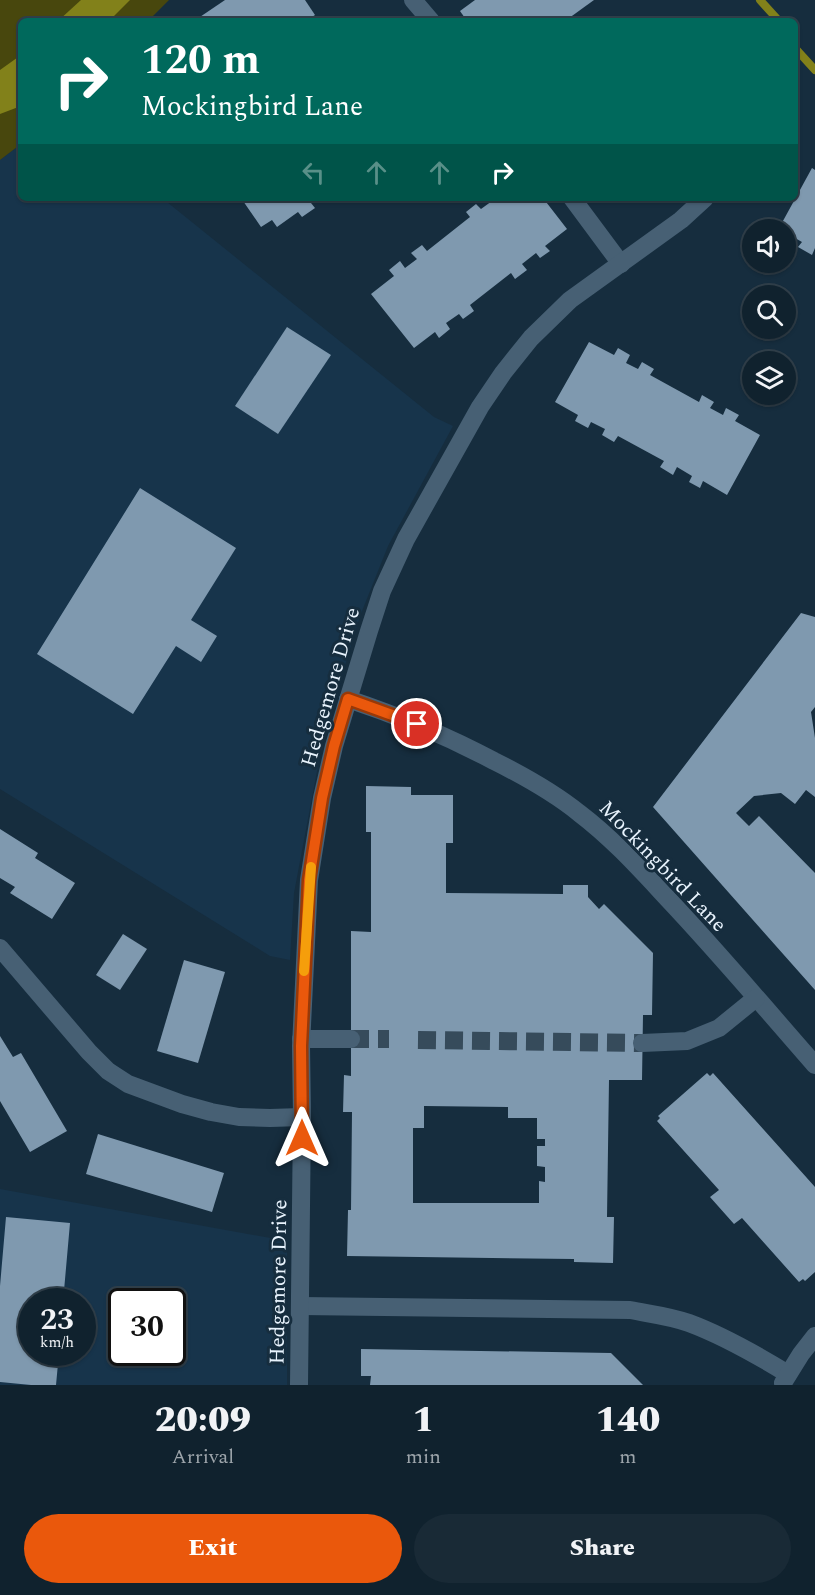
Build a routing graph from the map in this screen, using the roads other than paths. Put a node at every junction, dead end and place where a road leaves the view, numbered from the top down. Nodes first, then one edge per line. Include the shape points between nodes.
1 (413, 0) edge
2 (428, 18) edge
3 (574, 201) edge
4 (702, 201) edge
5 (621, 264) junction
6 (348, 699) junction
7 (0, 948) edge
8 (756, 998) junction
9 (301, 1039) junction
10 (351, 1039) tunnel mouth
11 (642, 1043) tunnel mouth
12 (815, 1065) edge
13 (302, 1117) junction
14 (300, 1306) junction
15 (815, 1336) edge
16 (785, 1380) edge
17 (299, 1385) edge

1 - 2 street
3 - 5 street
4 - 5 street, Hedgemore Drive
5 - 6 street, Hedgemore Drive via 570,300 531,338 480,407 406,539 382,591
6 - 8 street, Mockingbird Lane via 417,724 482,755 545,789 579,813 638,867
6 - 9 street, Hedgemore Drive via 322,798 309,880
7 - 13 street via 108,1071 128,1083 211,1112 239,1117
8 - 11 street via 718,1028 687,1041
8 - 12 street, Mockingbird Lane
9 - 10 street
9 - 13 street, Hedgemore Drive
13 - 14 street, Hedgemore Drive
14 - 16 street via 630,1310 689,1323 758,1356
14 - 17 street, Hedgemore Drive
15 - 16 street

